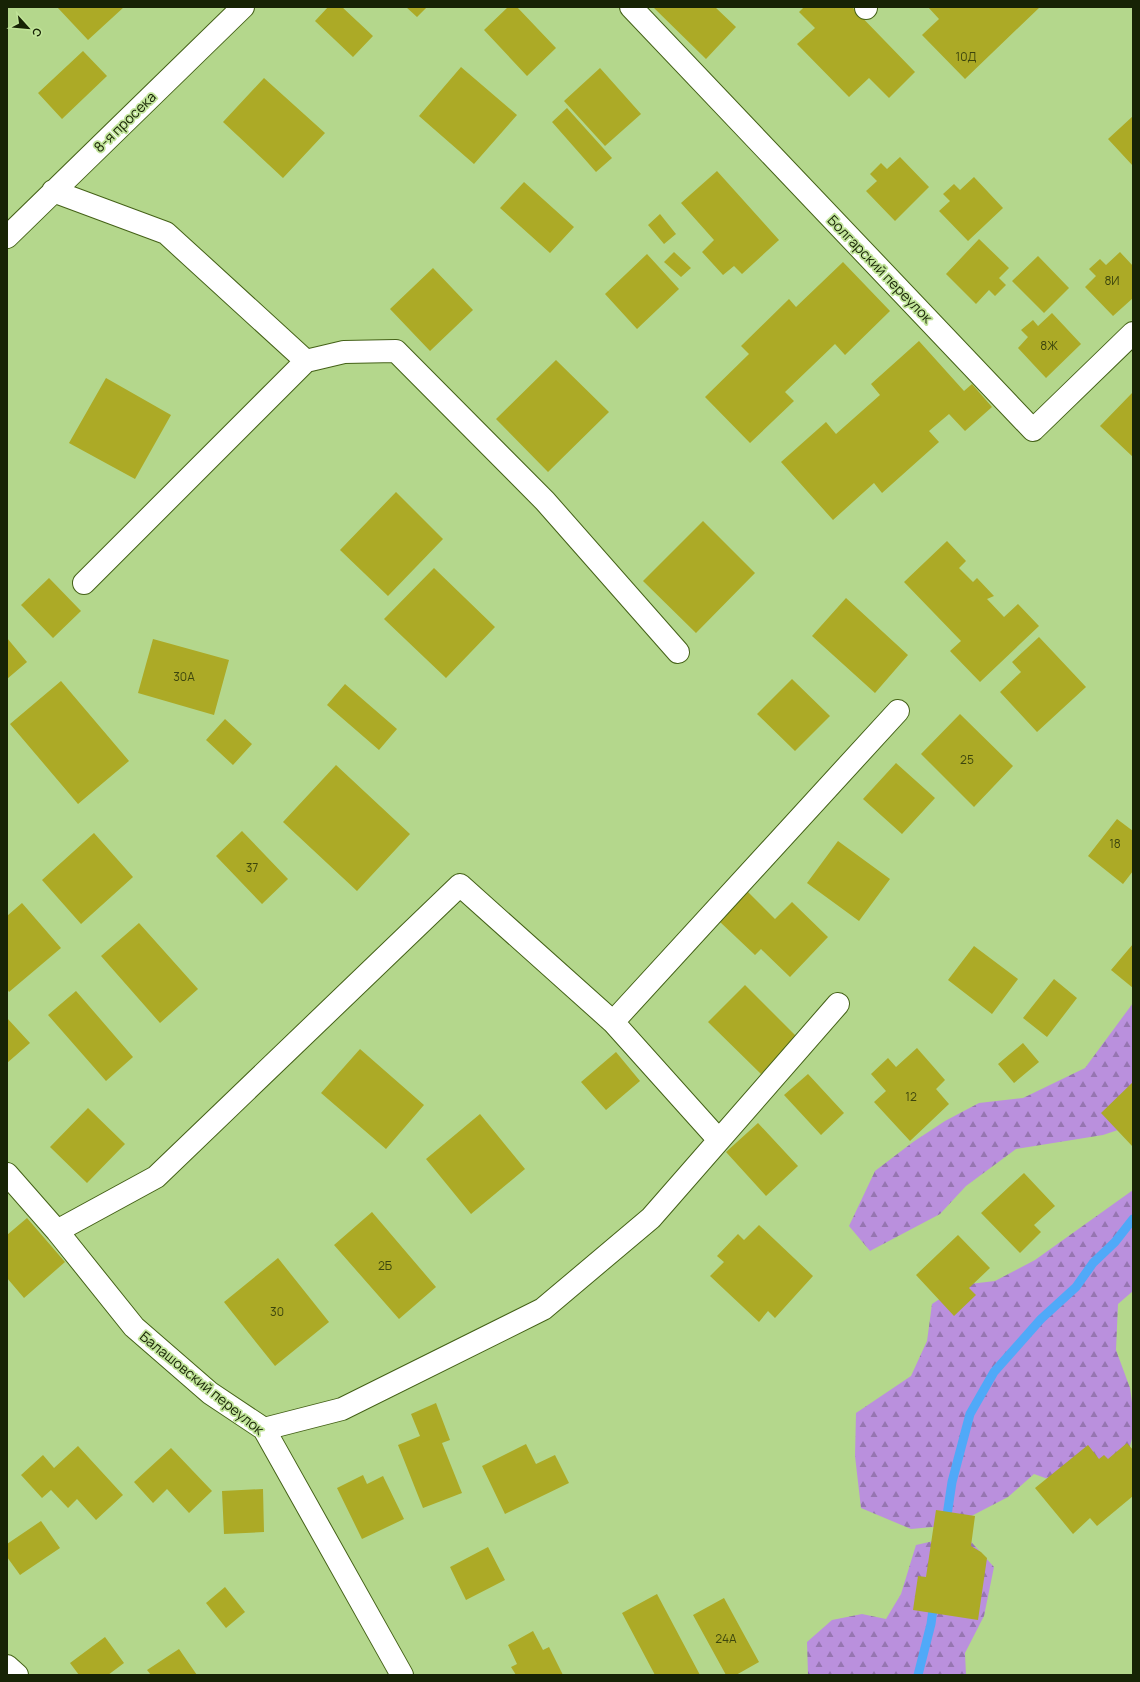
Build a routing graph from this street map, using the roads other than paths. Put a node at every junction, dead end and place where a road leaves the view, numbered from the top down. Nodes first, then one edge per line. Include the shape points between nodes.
1 (243, 7) edge
2 (631, 7) edge
3 (53, 191) junction
4 (7, 237) edge
5 (1133, 333) edge
6 (306, 361) junction
7 (84, 584) dead end
8 (678, 652) dead end
9 (898, 711) dead end
10 (838, 1004) dead end
11 (613, 1022) junction
12 (718, 1139) junction
13 (7, 1174) edge
14 (57, 1231) junction
15 (264, 1429) junction
16 (7, 1666) edge
17 (17, 1675) edge
18 (402, 1675) edge

1 - 3 street, 8-я просека
2 - 5 street, Болгарский переулок via 1034,430
3 - 4 street, 8-я просека
3 - 6 street via 166,233
6 - 7 street
6 - 8 street via 344,352 396,351 545,501
9 - 11 street
10 - 12 street
11 - 12 street
11 - 14 street via 460,885 156,1177
12 - 15 street via 651,1218 543,1309 342,1409
13 - 14 street, Балашовский переулок
14 - 15 street, Балашовский переулок via 134,1327 210,1393
15 - 18 street, Балашовский переулок
16 - 17 street

